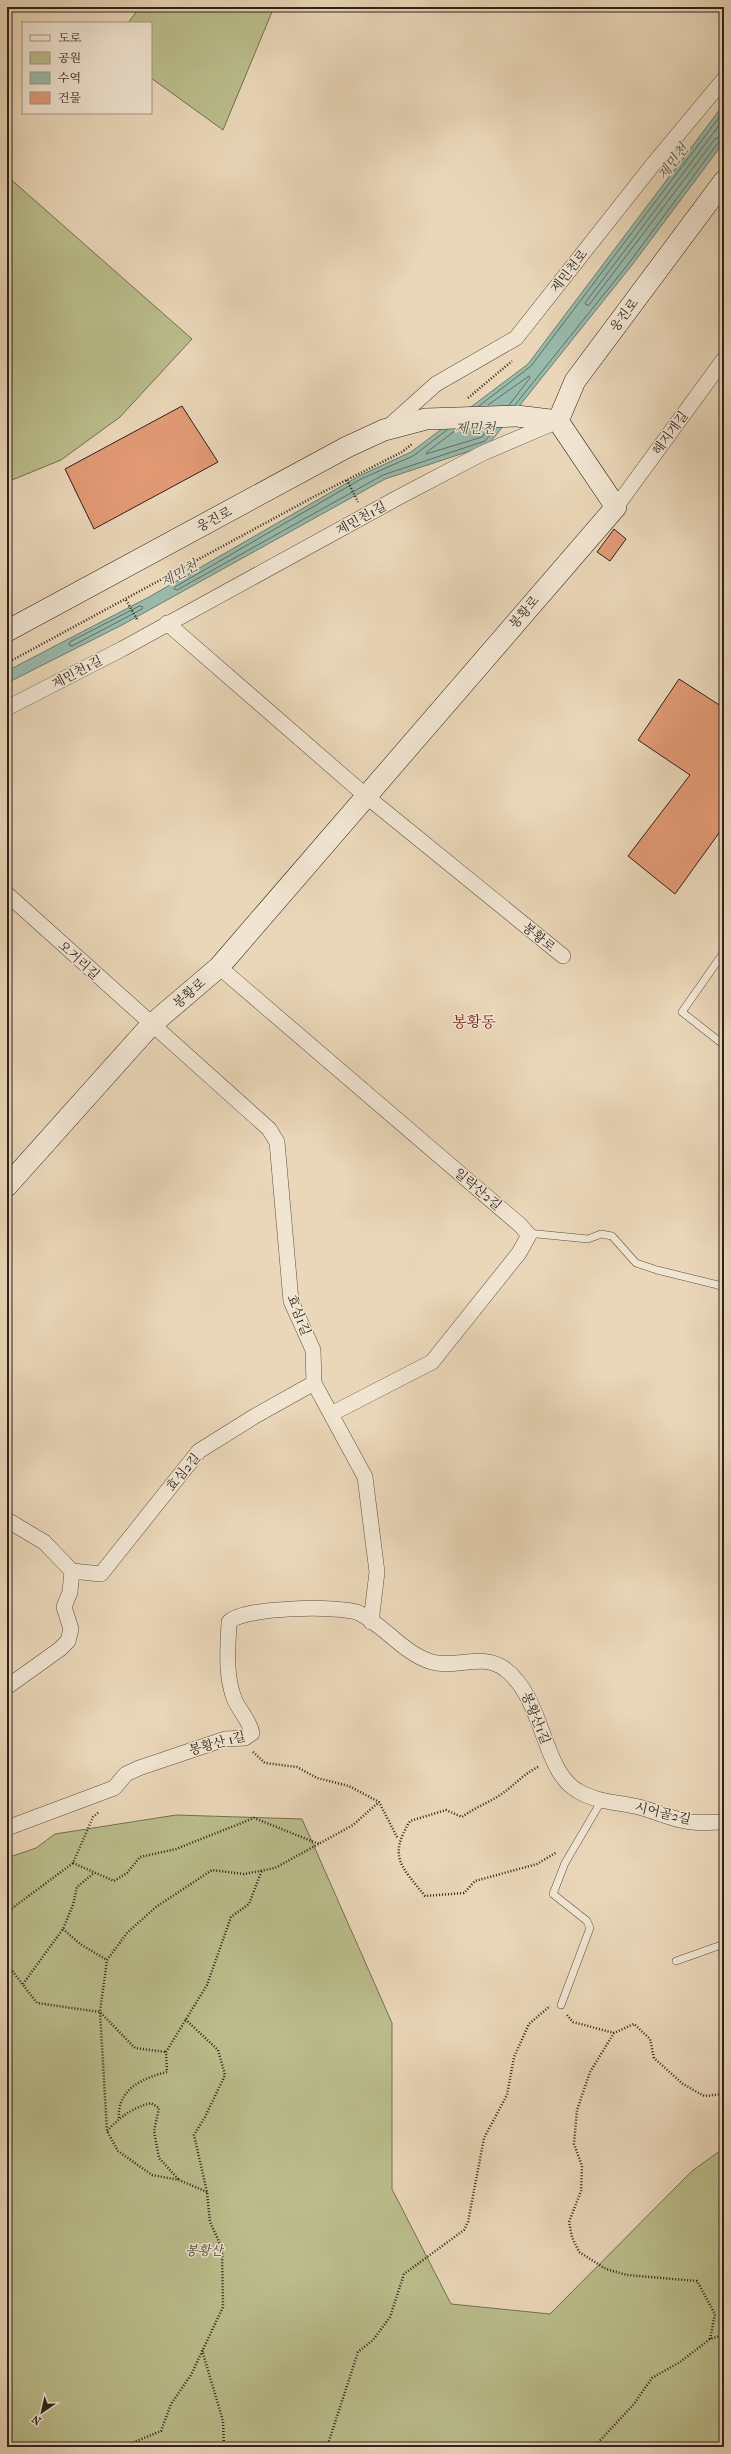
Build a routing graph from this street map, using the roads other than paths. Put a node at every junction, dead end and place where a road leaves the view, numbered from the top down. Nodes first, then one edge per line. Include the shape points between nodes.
1 (724, 79) edge
2 (724, 181) edge
3 (724, 359) edge
4 (558, 420) junction
5 (384, 430) junction
6 (616, 506) junction
7 (167, 623) junction
8 (7, 631) edge
9 (7, 708) edge
10 (366, 796) junction
11 (7, 894) edge
12 (724, 952) edge
13 (562, 956) dead end
14 (218, 968) junction
15 (151, 1025) junction
16 (724, 1045) edge
17 (7, 1186) edge
18 (527, 1233) junction
19 (724, 1289) edge
20 (314, 1383) junction
21 (331, 1414) junction
22 (7, 1520) edge
23 (72, 1571) junction
24 (371, 1622) junction
25 (7, 1687) edge
26 (602, 1800) junction
27 (724, 1822) edge
28 (7, 1828) edge
29 (724, 1944) edge
30 (676, 1961) dead end
31 (561, 2005) road end

1 - 5 street, 제민천로 via 516,338 436,384
2 - 4 main road, 웅진로 via 575,382
3 - 6 street, 해지개길
4 - 5 main road, 웅진로, bridge via 516,416 426,419
4 - 6 main road
4 - 7 street, 제민천1길 via 455,468
5 - 8 main road, 웅진로 via 346,447
6 - 10 main road, 봉황로
7 - 9 street, 제민천1길
7 - 10 street, 봉황로
10 - 13 street, 봉황로
10 - 14 main road, 봉황로
11 - 15 street, 오거리길
12 - 16 lane via 682,1012
14 - 15 main road, 봉황로
14 - 18 street, 일락산2길
15 - 17 main road, 봉황로
15 - 20 street, 효심1길 via 269,1129 277,1142 288,1285 297,1317 313,1350
18 - 19 lane via 588,1239 600,1234 612,1236 636,1263 718,1285
18 - 21 street via 529,1235 519,1253 432,1362
20 - 21 street, 효심1길
20 - 23 street, 효심2길 via 255,1416 199,1452 101,1574
21 - 24 street, 효심1길 via 365,1476 377,1572
22 - 23 street via 44,1542
23 - 25 street via 70,1592 64,1607 71,1629 68,1641
24 - 26 street, 봉황산1길 via 416,1654 432,1662 478,1659 504,1668 524,1687 560,1774 577,1791
24 - 28 street, 봉황산 1길 via 358,1613 300,1608 264,1611 233,1618 229,1622 227,1664 233,1696 250,1724 252,1733 245,1738 225,1739 139,1768 126,1774 114,1788
26 - 27 street, 시어골2길 via 686,1821
26 - 31 lane via 565,1863 553,1894 587,1921 590,1928
29 - 30 lane

